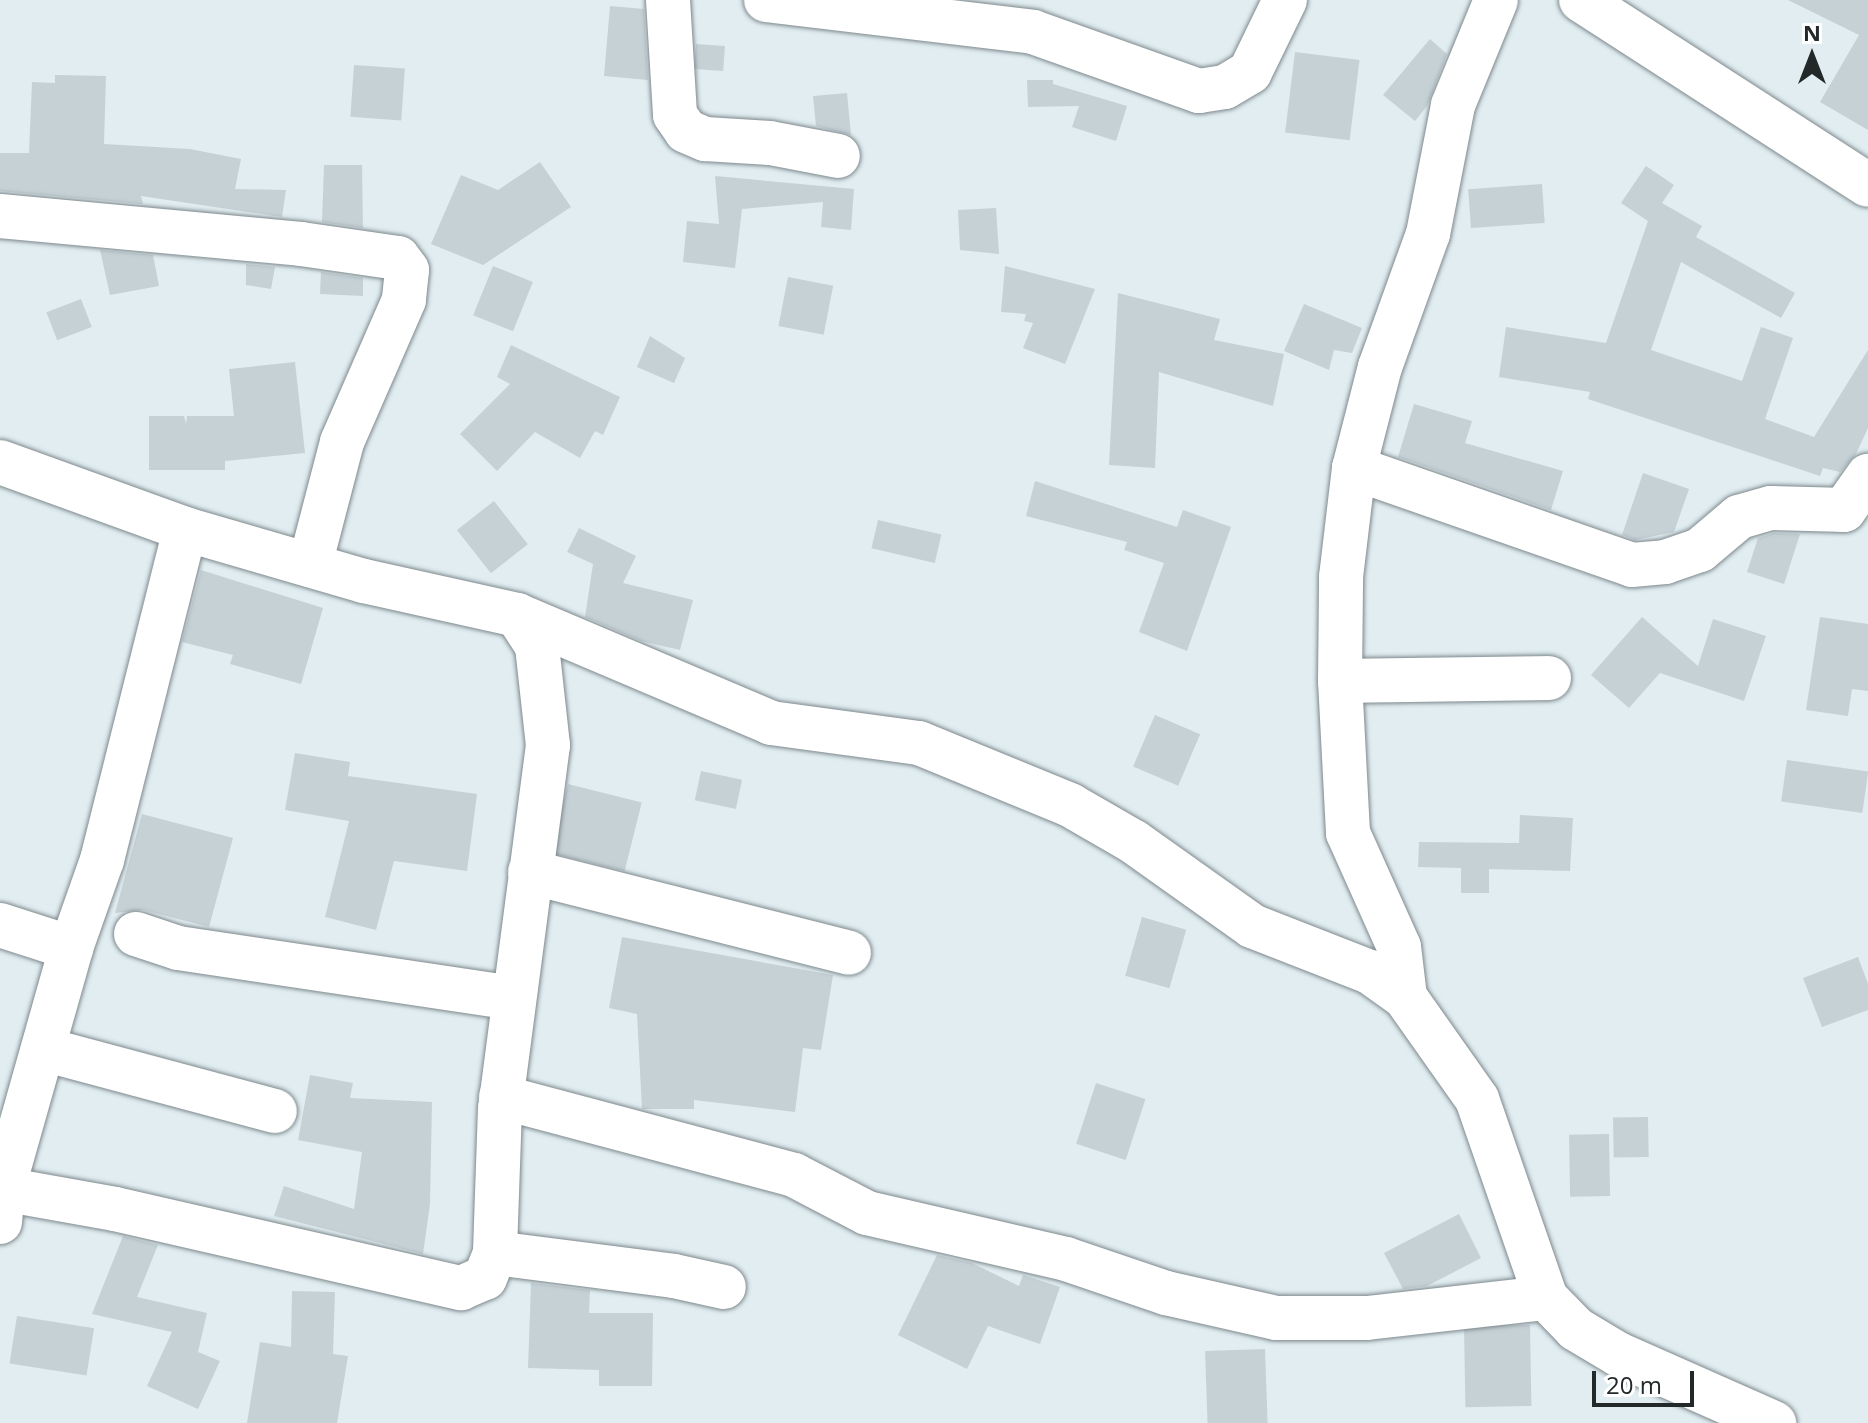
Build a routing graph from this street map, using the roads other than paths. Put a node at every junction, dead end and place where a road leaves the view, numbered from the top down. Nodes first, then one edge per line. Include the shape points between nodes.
1 (668, 0) edge
2 (766, 0) edge
3 (1285, 0) edge
4 (1496, 0) edge
5 (1581, 0) edge
6 (838, 156) dead end
7 (1868, 185) edge
8 (0, 216) edge
9 (0, 462) edge
10 (1354, 468) junction
11 (1868, 476) edge
12 (185, 529) junction
13 (310, 565) junction
14 (517, 615) junction
15 (1549, 678) dead end
16 (1340, 681) junction
17 (530, 872) junction
18 (0, 925) edge
19 (136, 934) dead end
20 (71, 948) junction
21 (849, 953) dead end
22 (1405, 997) junction
23 (513, 998) junction
24 (43, 1049) junction
25 (501, 1097) junction
26 (275, 1111) dead end
27 (1, 1205) edge
28 (495, 1253) junction
29 (724, 1287) dead end
30 (1546, 1298) junction
31 (1774, 1423) edge

1 - 6 street via 675,115 686,131 705,139 770,143
2 - 3 street via 1033,32 1199,91 1225,87 1250,72
4 - 10 street via 1453,105 1428,234 1380,367
5 - 7 street
8 - 13 street via 398,258 407,270 404,300 342,442
9 - 12 street
10 - 11 street via 1632,565 1665,562 1700,550 1739,517 1771,508 1844,510
10 - 16 street via 1341,577
12 - 13 street
12 - 20 street via 102,860
13 - 14 street
14 - 17 street via 537,646 547,719
14 - 22 street via 771,723 919,743 1022,782 1134,842 1252,926 1370,972
15 - 16 street
16 - 22 street via 1348,833 1399,947
17 - 21 street
17 - 23 street
18 - 20 street
19 - 23 street via 178,948
20 - 24 street
22 - 30 street via 1477,1099
23 - 25 street
24 - 26 street
24 - 27 street
25 - 28 street
25 - 30 street via 794,1175 867,1213 1066,1259 1166,1293 1276,1318 1367,1318
27 - 28 street via 115,1209 461,1288 485,1278
28 - 29 street
30 - 31 street via 1576,1329 1618,1354

